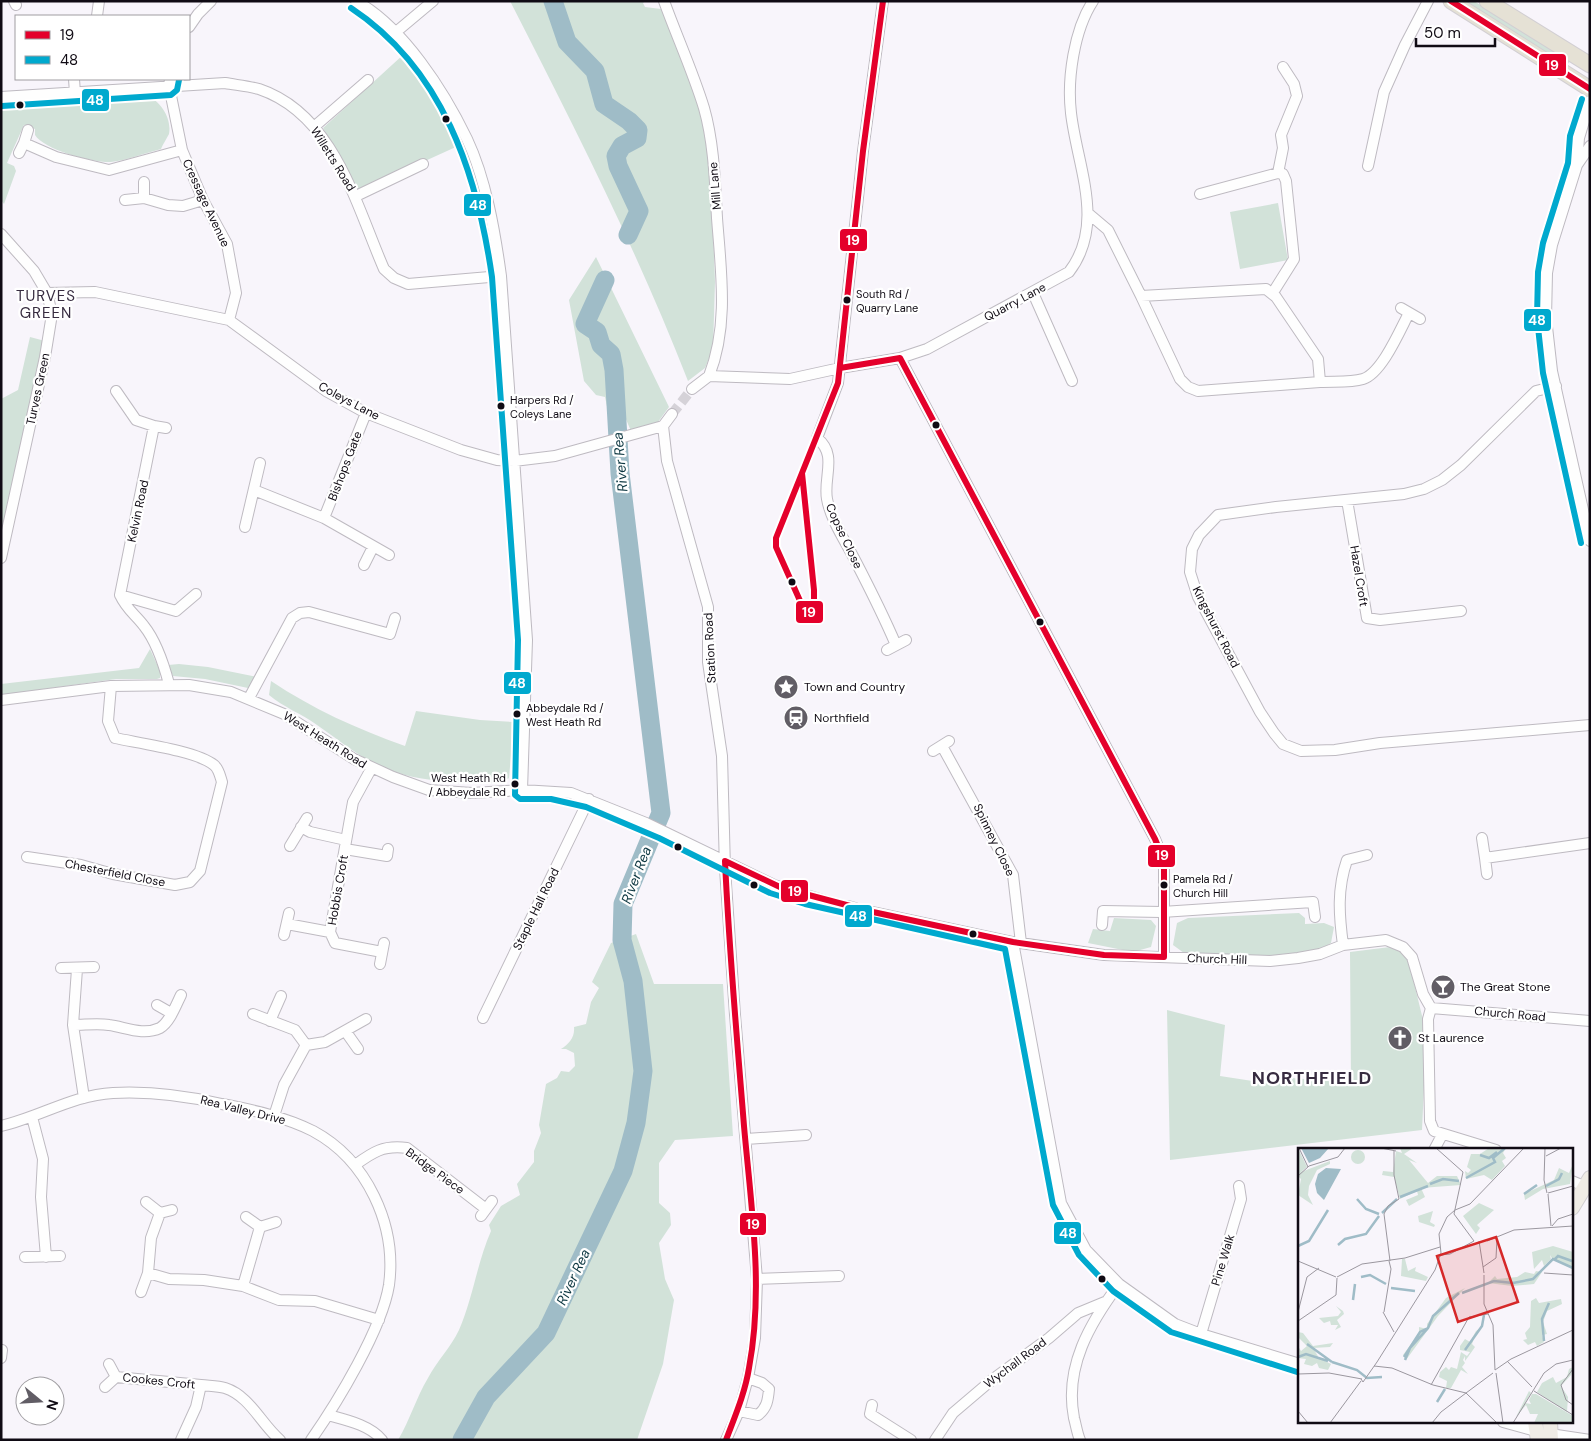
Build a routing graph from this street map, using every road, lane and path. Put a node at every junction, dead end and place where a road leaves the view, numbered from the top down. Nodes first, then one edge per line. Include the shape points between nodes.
1 (99, 1) edge
2 (211, 1) edge
3 (356, 1) edge
4 (433, 1) edge
5 (664, 1) edge
6 (883, 1) edge
7 (1093, 1) edge
8 (1428, 1) edge
9 (1451, 1) edge
10 (1487, 1) edge
11 (1503, 1) edge
12 (97, 15) edge
13 (190, 26) edge
14 (396, 32) junction
15 (1590, 54) edge
16 (1590, 66) edge
17 (1283, 67) dead end
18 (74, 80) edge
19 (368, 80) dead end
20 (170, 82) edge
21 (1590, 89) edge
22 (75, 93) junction
23 (1, 97) edge
24 (1590, 102) edge
25 (314, 126) junction
26 (28, 130) dead end
27 (24, 143) junction
28 (1590, 146) edge
29 (182, 150) junction
30 (19, 153) dead end
31 (422, 164) dead end
32 (1577, 165) junction
33 (1368, 166) dead end
34 (1278, 172) junction
35 (144, 182) dead end
36 (1200, 194) dead end
37 (356, 196) junction
38 (144, 198) junction
39 (126, 200) dead end
40 (203, 200) junction
41 (1089, 214) junction
42 (1, 234) edge
43 (501, 276) junction
44 (47, 293) junction
45 (1033, 293) junction
46 (1272, 294) junction
47 (1141, 296) junction
48 (1420, 319) dead end
49 (229, 320) junction
50 (900, 358) junction
51 (840, 368) junction
52 (709, 376) junction
53 (1072, 381) dead end
54 (1320, 382) junction
55 (1556, 386) junction
56 (692, 389) tunnel mouth
57 (116, 391) dead end
58 (366, 413) junction
59 (672, 414) tunnel mouth
60 (154, 426) junction
61 (662, 426) junction
62 (166, 428) dead end
63 (514, 461) junction
64 (260, 463) dead end
65 (254, 490) junction
66 (1347, 500) junction
67 (324, 518) junction
68 (245, 527) dead end
69 (1590, 541) edge
70 (373, 547) junction
71 (389, 555) dead end
72 (1, 558) edge
73 (364, 565) dead end
74 (196, 594) dead end
75 (120, 595) junction
76 (1460, 611) dead end
77 (394, 618) dead end
78 (896, 645) dead end
79 (169, 684) junction
80 (111, 686) junction
81 (249, 698) junction
82 (1, 700) edge
83 (1590, 725) edge
84 (942, 746) dead end
85 (371, 769) junction
86 (522, 790) junction
87 (589, 799) junction
88 (1482, 838) dead end
89 (1590, 843) edge
90 (346, 844) junction
91 (290, 846) dead end
92 (388, 849) dead end
93 (1367, 855) dead end
94 (28, 858) dead end
95 (1485, 858) junction
96 (725, 861) junction
97 (1487, 874) dead end
98 (829, 902) tunnel mouth
99 (873, 912) tunnel mouth
100 (1162, 912) junction
101 (1315, 917) dead end
102 (1102, 925) dead end
103 (330, 932) junction
104 (284, 935) dead end
105 (1017, 943) junction
106 (1343, 945) junction
107 (1164, 957) junction
108 (380, 964) dead end
109 (94, 967) dead end
110 (61, 968) dead end
111 (77, 969) junction
112 (181, 995) dead end
113 (281, 996) dead end
114 (157, 1004) dead end
115 (1431, 1008) junction
116 (171, 1014) junction
117 (253, 1014) dead end
118 (483, 1018) dead end
119 (366, 1019) dead end
120 (270, 1021) junction
121 (1590, 1021) edge
122 (73, 1025) junction
123 (346, 1032) junction
124 (306, 1045) junction
125 (358, 1049) dead end
126 (84, 1098) junction
127 (274, 1116) junction
128 (32, 1117) junction
129 (1, 1126) edge
130 (1442, 1134) junction
131 (806, 1135) dead end
132 (746, 1139) junction
133 (1435, 1148) edge
134 (1489, 1148) edge
135 (355, 1165) junction
136 (1582, 1182) edge
137 (1239, 1186) dead end
138 (146, 1202) dead end
139 (1574, 1203) edge
140 (486, 1209) dead end
141 (172, 1210) dead end
142 (160, 1214) junction
143 (246, 1217) dead end
144 (276, 1222) dead end
145 (260, 1227) junction
146 (60, 1256) dead end
147 (25, 1257) dead end
148 (46, 1257) junction
149 (148, 1274) junction
150 (839, 1276) dead end
151 (757, 1279) junction
152 (1119, 1284) junction
153 (243, 1286) junction
154 (141, 1292) dead end
155 (1106, 1301) junction
156 (379, 1320) junction
157 (1201, 1334) junction
158 (2, 1350) edge
159 (1, 1358) edge
160 (1298, 1363) edge
161 (109, 1364) dead end
162 (116, 1377) junction
163 (748, 1378) junction
164 (201, 1385) junction
165 (104, 1387) dead end
166 (872, 1405) dead end
167 (739, 1411) junction
168 (328, 1416) junction
169 (1511, 1424) edge
170 (1543, 1432) edge
171 (181, 1440) edge
172 (280, 1440) edge
173 (311, 1440) edge
174 (382, 1440) edge
175 (726, 1440) edge
176 (911, 1440) edge
177 (935, 1440) edge
178 (1080, 1440) edge
179 (1590, 1440) edge

1 - 12 street
2 - 13 street
3 - 14 street
4 - 14 street
5 - 52 street, Mill Lane via 704,109 714,170 722,311 720,340
6 - 51 street, Copse Close
7 - 41 street, Quarry Lane via 1079,31 1074,52 1070,111
8 - 33 street via 1384,92
9 - 21 highway
10 - 16 highway
11 - 15 highway
14 - 43 street via 420,61 468,140 484,191
17 - 34 street via 1294,84 1297,96 1281,135 1283,148
18 - 22 street
19 - 25 street
20 - 22 street, Willetts Road
20 - 25 street, Willetts Road via 225,83 259,89 294,107
20 - 29 street, Cressage Avenue
22 - 23 street, Willetts Road
24 - 32 street via 1579,138
25 - 37 street, Willetts Road
26 - 27 street
27 - 29 street via 56,157 109,170
27 - 30 street
28 - 32 street
29 - 40 street, Cressage Avenue
31 - 37 street
32 - 55 street via 1552,245 1547,273 1546,318
34 - 36 street
34 - 46 street via 1286,181 1294,259
35 - 38 street
37 - 43 street, Willetts Road via 384,269 394,278 408,284
38 - 39 street
38 - 40 street via 182,206
40 - 49 street, Cressage Avenue via 228,244 236,293
41 - 45 street, Quarry Lane via 1088,234 1077,262 1069,272
41 - 47 street via 1108,230
42 - 44 street, Turves Green via 34,271
43 - 63 street
44 - 49 street, Coleys Lane via 95,292
44 - 72 street, Turves Green via 52,314 46,353
45 - 50 street, Quarry Lane via 927,348
45 - 53 street
46 - 47 street via 1266,289
46 - 54 street via 1318,360
47 - 54 street via 1180,379 1188,387 1198,391
48 - 54 street via 1405,310 1378,367 1370,375 1362,379
49 - 58 street, Coleys Lane via 326,391
50 - 51 street, Quarry Lane
50 - 100 street via 1155,839 1164,861
51 - 52 street, Quarry Lane via 790,380
51 - 78 street, Copse Close via 838,383 817,438 824,444 830,461 826,498
52 - 56 street
55 - 66 street, Kingshurst Road via 1536,391 1442,480 1404,494
55 - 69 street
57 - 60 street via 136,420
58 - 63 street, Coleys Lane via 461,450
58 - 67 street, Bishops Gate
59 - 61 street
60 - 62 street
60 - 75 street, Kelvin Road
61 - 63 street, Coleys Lane via 555,456
61 - 96 street, Station Road via 667,461 708,607 708,662 722,756
63 - 86 street via 526,640
64 - 65 street
65 - 67 street
65 - 68 street
66 - 76 street, Hazel Croft via 1367,618 1380,620
66 - 83 street, Kingshurst Road via 1218,516 1199,535 1192,549 1190,572 1198,597 1260,712 1282,744 1301,751 1335,750 1380,743
67 - 70 street
70 - 71 street
70 - 73 street
74 - 75 street via 176,611
75 - 79 street via 126,608 145,626 164,665
77 - 81 street via 390,634 300,612 292,618
79 - 80 street, West Heath Road
79 - 81 street, West Heath Road via 203,686
80 - 82 street, West Heath Road
80 - 94 street, Chesterfield Close via 108,721 115,738 199,757 214,765 219,772 222,782 200,871 190,882 175,885 80,865
81 - 85 street, West Heath Road via 284,714
84 - 105 street, Spinney Close via 1013,875
85 - 86 street, West Heath Road via 429,790 472,793
85 - 90 street, Hobbis Croft via 353,802
86 - 87 street, West Heath Road via 552,790
87 - 96 street, West Heath Road
87 - 118 street, Staple Hall Road
88 - 95 street
89 - 95 street
90 - 91 street, Hobbis Croft via 310,832 304,822
90 - 92 street, Hobbis Croft via 387,856
90 - 103 street, Hobbis Croft
93 - 106 street via 1347,860 1342,874 1339,918
95 - 97 street
96 - 98 street via 774,885
96 - 132 street, Station Road
99 - 105 street, Church Hill
100 - 101 street via 1313,902
100 - 102 street via 1103,911
100 - 107 street
103 - 104 street, Hobbis Croft via 288,919
103 - 108 street, Hobbis Croft via 335,944 383,948
105 - 107 street, Church Hill via 1104,955
105 - 152 street, Spinney Close via 1061,1203 1086,1250
106 - 107 street, Church Hill via 1320,954 1270,960
106 - 115 street, Church Hill via 1386,940 1403,947 1412,957 1423,994
109 - 111 street
110 - 111 street
111 - 122 street
112 - 116 street
113 - 120 street
114 - 116 street
115 - 121 street, Church Road
115 - 130 street via 1428,1019 1430,1121 1434,1131
116 - 122 street via 161,1027 149,1031 108,1025
117 - 120 street
119 - 123 street
120 - 124 street via 295,1030
122 - 126 street
123 - 124 street via 325,1042
123 - 125 street
124 - 127 street via 284,1085
126 - 127 street, Rea Valley Drive via 112,1093 170,1094
126 - 128 street, Rea Valley Drive
127 - 135 street, Rea Valley Drive via 313,1131 336,1146
128 - 129 street, Rea Valley Drive
128 - 148 street via 42,1159 41,1198
130 - 133 street
130 - 134 street
131 - 132 street
132 - 151 street, Station Road
135 - 140 street, Bridge Piece via 390,1146 407,1148
135 - 156 street, Rea Valley Drive via 378,1202 389,1249 389,1285
136 - 139 main road
137 - 157 street, Pine Walk via 1242,1199
138 - 142 street
141 - 142 street
142 - 149 street via 151,1238
143 - 145 street
144 - 145 street
145 - 153 street
146 - 148 street
147 - 148 street
149 - 153 street
149 - 154 street
150 - 151 street
151 - 163 street, Station Road via 755,1338
152 - 155 street
152 - 157 street, Spinney Close via 1174,1324
153 - 156 street via 279,1300 315,1301
155 - 177 street, Wychall Road via 1078,1313 993,1378 952,1413
155 - 178 street via 1084,1339 1076,1362 1073,1409
156 - 168 street, Rea Valley Drive
157 - 160 street, Spinney Close
158 - 159 street
161 - 162 street, Cookes Croft
162 - 164 street, Cookes Croft
162 - 165 street, Cookes Croft
163 - 167 street, Station Road
163 - 167 street via 769,1389 768,1401 758,1415
164 - 171 street, Cookes Croft via 196,1407
164 - 172 street, Cookes Croft via 225,1388 245,1400 266,1428
166 - 176 street via 870,1414
167 - 175 street, Station Road
168 - 173 street, Rea Valley Drive
168 - 174 street via 352,1422 378,1434
169 - 170 street
170 - 179 street

